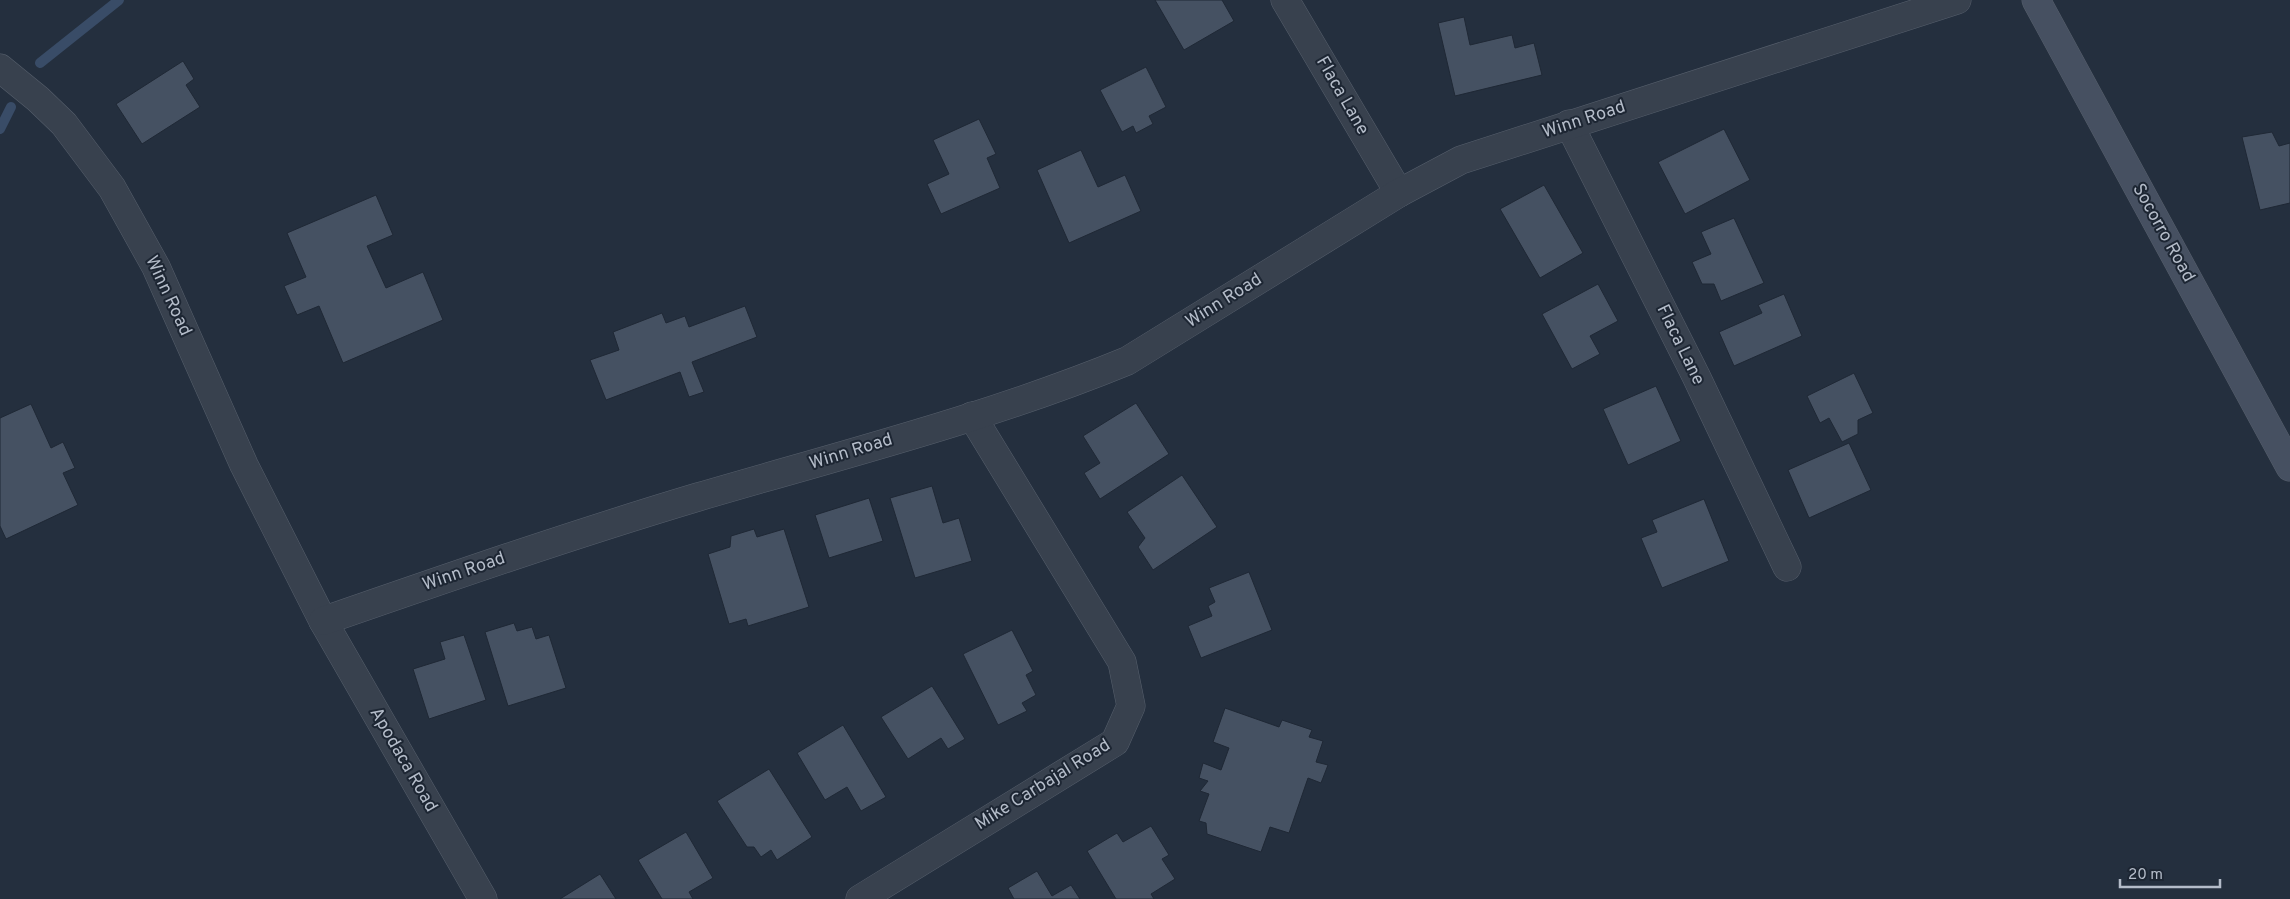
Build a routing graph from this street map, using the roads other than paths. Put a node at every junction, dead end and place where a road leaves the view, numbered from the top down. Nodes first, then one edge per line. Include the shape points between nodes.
1 (1285, 0) edge
2 (1957, 0) edge
3 (2036, 0) edge
4 (0, 68) edge
5 (1570, 124) junction
6 (1398, 193) junction
7 (972, 416) junction
8 (2290, 467) edge
9 (1787, 567) dead end
10 (323, 621) junction
11 (484, 899) edge
12 (860, 899) edge

1 - 6 street, Flaca Lane
2 - 5 street, Winn Road
3 - 8 main road, Socorro Road
4 - 10 street, Winn Road via 64,124 112,188 156,267 244,465
5 - 6 street, Winn Road via 1461,160
5 - 9 street, Flaca Lane
6 - 7 street, Winn Road via 1127,361
7 - 10 street, Winn Road via 599,527
7 - 12 street, Mike Carbajal Road via 1122,662 1131,706 1115,742
10 - 11 street, Apodaca Road

